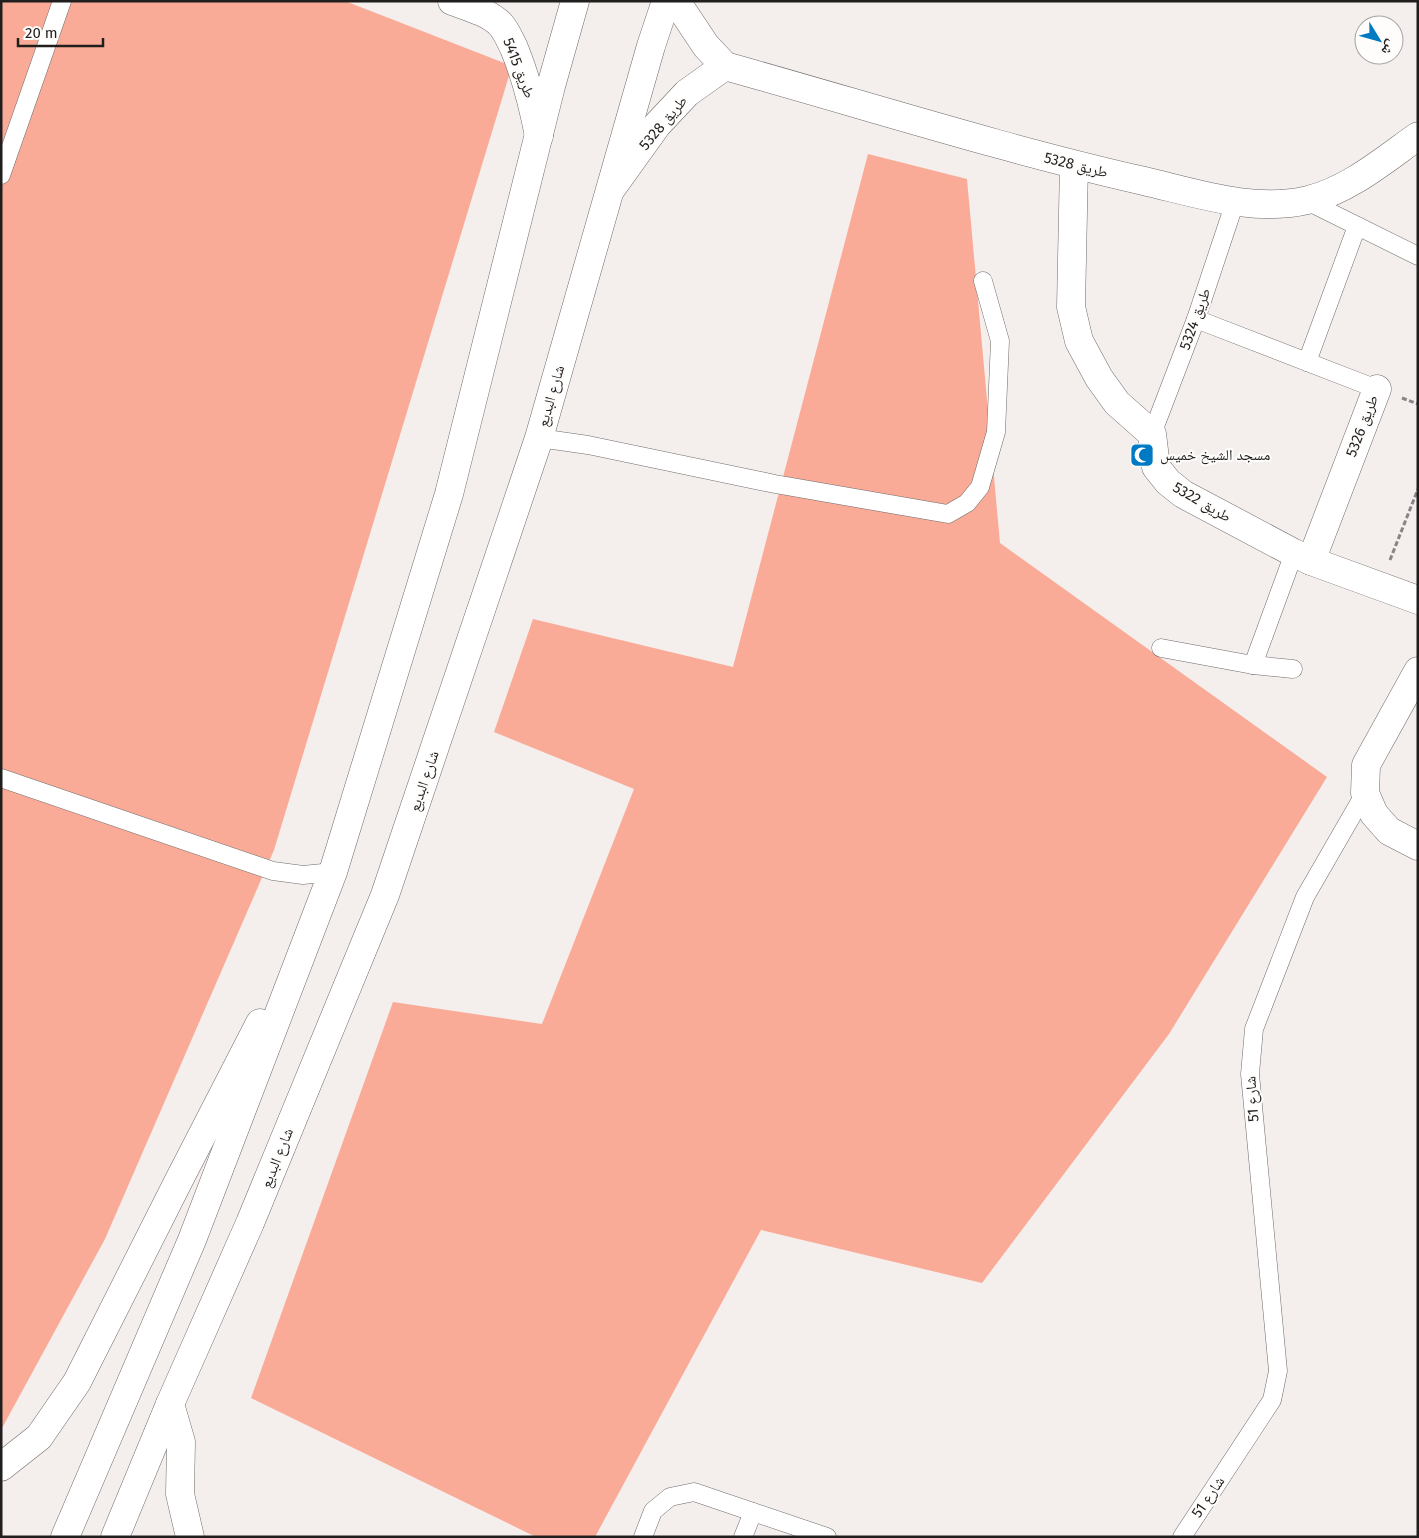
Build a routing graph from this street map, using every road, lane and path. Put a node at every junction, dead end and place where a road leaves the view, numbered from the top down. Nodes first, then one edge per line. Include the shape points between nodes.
1 (62, 1) edge
2 (452, 1) edge
3 (575, 1) edge
4 (666, 1) edge
5 (676, 1) edge
6 (486, 6) edge
7 (725, 66) junction
8 (539, 136) junction
9 (1412, 147) edge
10 (1074, 165) junction
11 (1, 175) edge
12 (611, 189) junction
13 (1307, 201) junction
14 (1235, 202) junction
15 (1357, 226) junction
16 (1418, 256) edge
17 (983, 281) dead end
18 (1196, 318) junction
19 (1307, 362) junction
20 (1377, 388) joint
21 (1152, 434) junction
22 (539, 438) junction
23 (1418, 489) edge
24 (1303, 557) junction
25 (1380, 586) junction
26 (1418, 600) edge
27 (1161, 648) dead end
28 (1252, 665) junction
29 (1293, 669) dead end
30 (1418, 671) edge
31 (1, 778) edge
32 (1366, 793) junction
33 (1418, 846) edge
34 (333, 872) junction
35 (319, 908) junction
36 (170, 1404) junction
37 (1, 1467) edge
38 (753, 1512) junction
39 (65, 1537) edge
40 (115, 1537) edge
41 (190, 1537) edge
42 (643, 1537) edge
43 (743, 1537) edge
44 (827, 1537) edge
45 (1182, 1537) edge

1 - 11 lane
2 - 6 main road, طريق 5415
3 - 8 main road
4 - 12 main road, شارع البديع
5 - 7 main road via 706,46
6 - 8 main road, طريق 5415 via 502,25 524,72
7 - 10 main road, طريق 5328
7 - 12 main road, طريق 5328 via 687,93 663,119
8 - 34 main road via 449,494
9 - 13 main road, طريق 5328 via 1333,192
10 - 14 main road, طريق 5328
10 - 21 main road via 1071,307 1079,341 1099,378 1117,402
12 - 22 main road, شارع البديع
13 - 14 main road, طريق 5328
13 - 15 lane
14 - 18 lane, طريق 5324
15 - 16 lane
15 - 19 lane
17 - 22 lane via 1000,341 996,432 980,488 967,503 948,514 775,484 588,444
18 - 19 lane, طريق 5326
18 - 21 lane, طريق 5324
19 - 20 lane, طريق 5326
20 - 24 main road, طريق 5326
21 - 24 main road, طريق 5322 via 1156,467 1168,482 1183,494
22 - 36 main road, شارع البديع via 386,895 250,1222
23 - 25 path
24 - 25 main road, طريق 5322
24 - 28 lane
25 - 26 main road, طريق 5322
27 - 28 lane
28 - 29 lane
30 - 32 main road via 1366,764
31 - 34 lane via 273,871 303,875
32 - 33 main road via 1374,814 1389,831
32 - 45 lane, شارع 51 via 1304,897 1254,1029 1250,1074 1278,1371 1272,1400
34 - 35 main road
35 - 37 main road via 77,1382 39,1438
35 - 39 main road via 192,1240
36 - 40 main road, شارع البديع
36 - 41 main road via 181,1442 180,1494
38 - 42 lane via 694,1492 670,1497 653,1511
38 - 43 lane
38 - 44 lane

